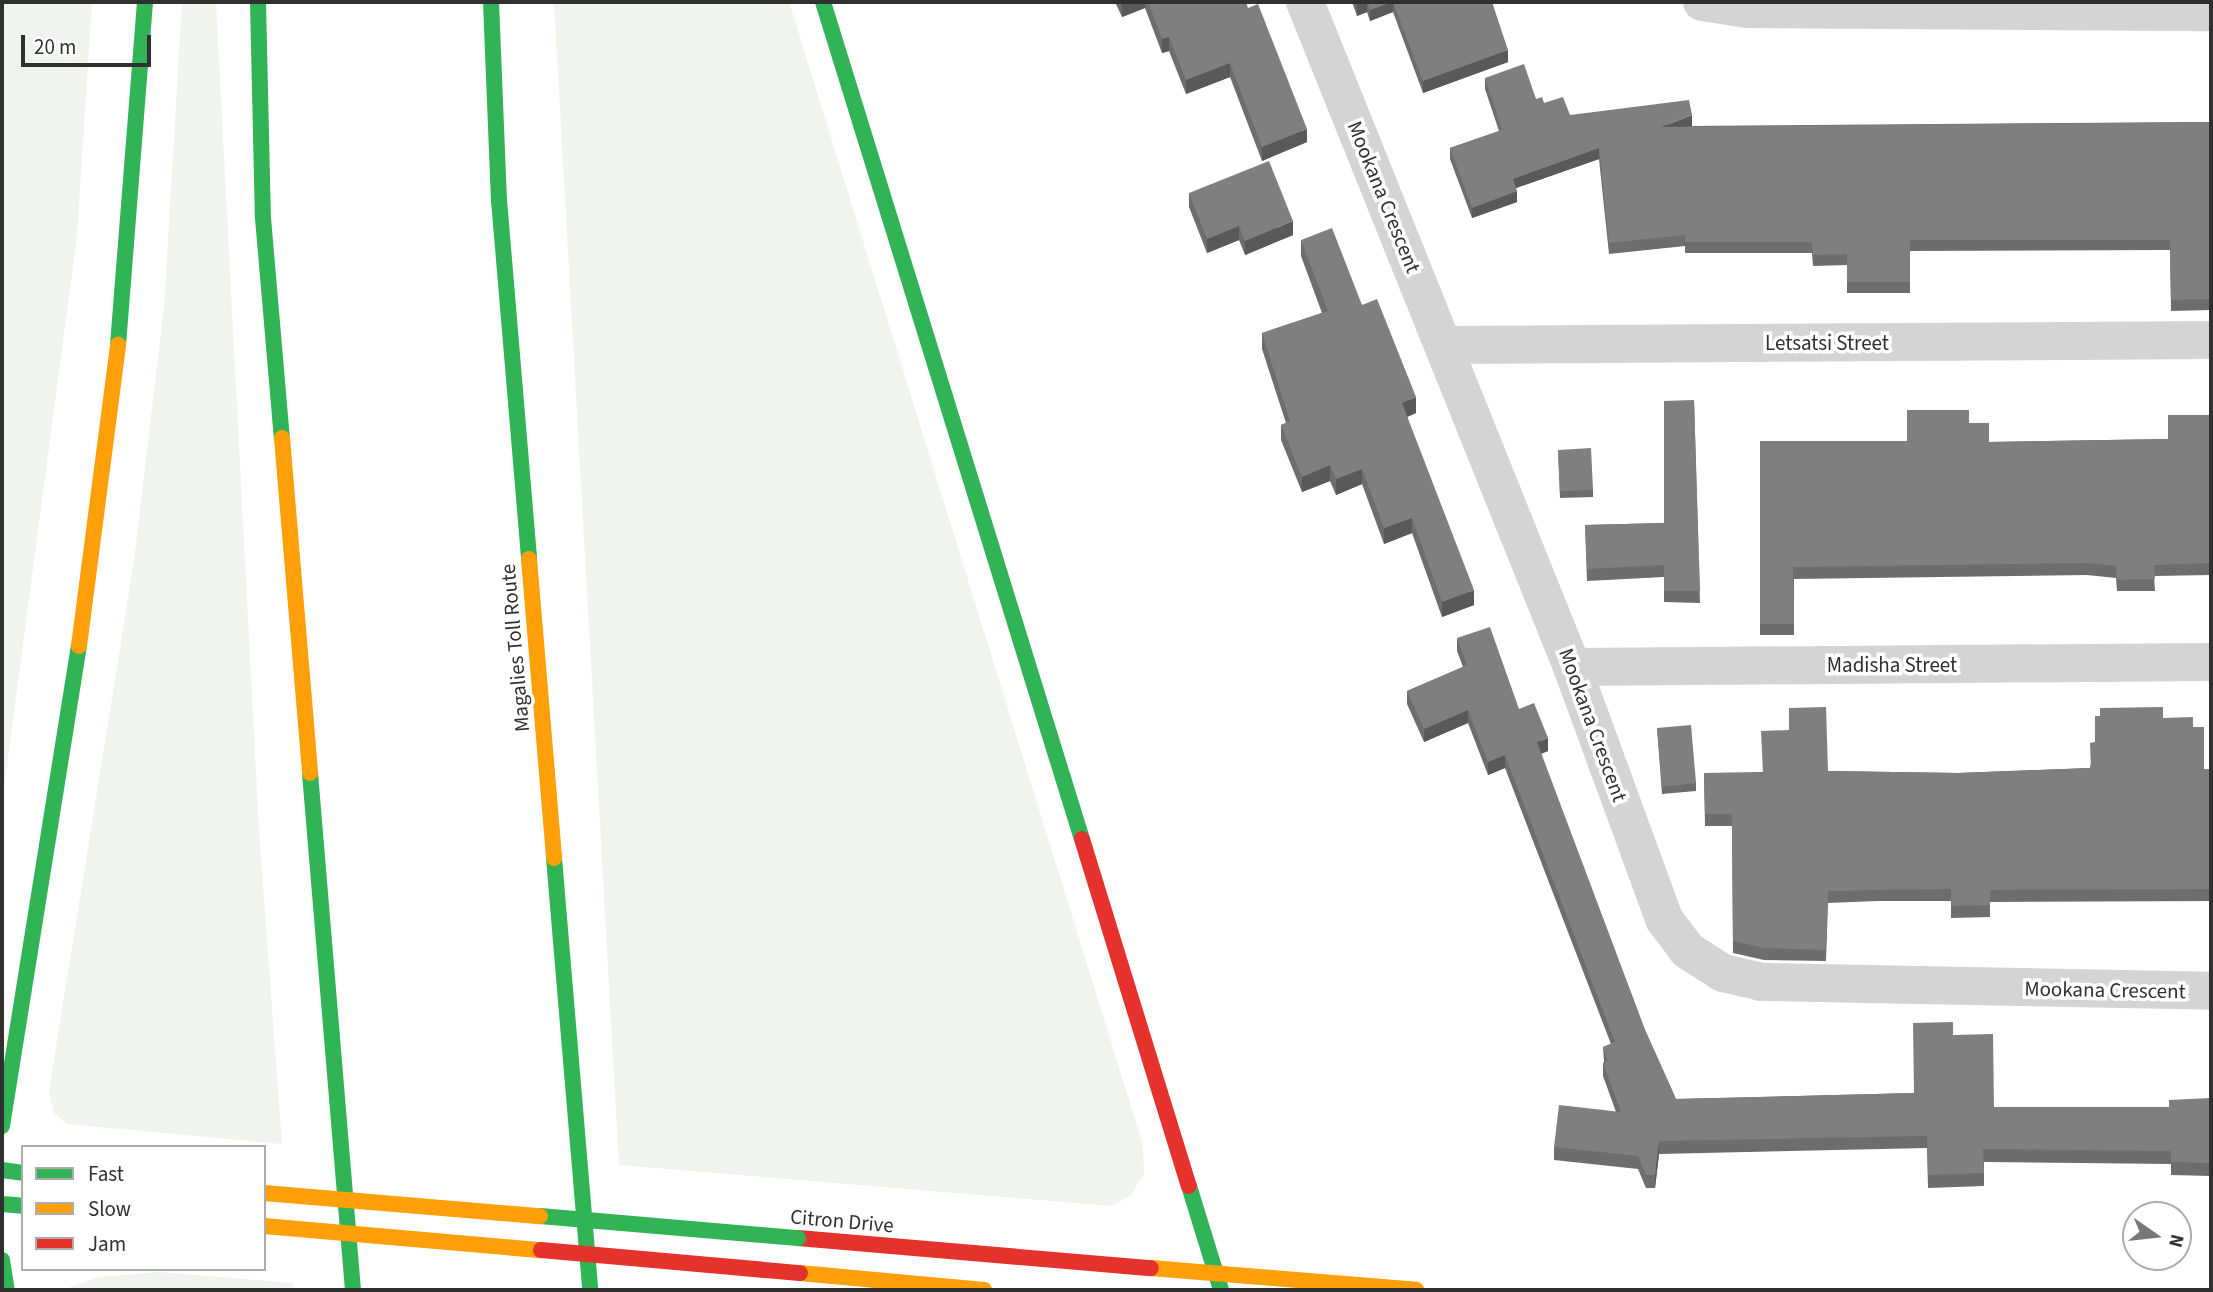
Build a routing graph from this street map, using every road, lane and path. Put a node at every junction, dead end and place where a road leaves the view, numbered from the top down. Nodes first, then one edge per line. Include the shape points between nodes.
1 (145, 2) edge
2 (258, 2) edge
3 (491, 2) edge
4 (823, 2) edge
5 (1305, 2) edge
6 (1702, 2) edge
7 (2211, 12) edge
8 (2211, 340) edge
9 (1444, 345) junction
10 (2211, 662) edge
11 (1572, 667) junction
12 (2211, 991) edge
13 (2, 1126) edge
14 (2, 1170) edge
15 (21, 1173) edge
16 (266, 1193) edge
17 (2, 1204) edge
18 (21, 1206) edge
19 (266, 1226) edge
20 (2, 1260) edge
21 (1217, 1274) junction
22 (7, 1290) edge
23 (353, 1290) edge
24 (590, 1290) edge
25 (984, 1290) edge
26 (1222, 1290) edge
27 (1416, 1290) edge

1 - 13 main road via 130,244 102,491
2 - 23 main road via 263,218
3 - 24 main road, Magalies Toll Route via 499,200
4 - 21 main road
5 - 9 street, Mookana Crescent
6 - 7 street via 1748,9
8 - 9 street, Letsatsi Street
9 - 11 street, Mookana Crescent
10 - 11 street, Madisha Street
11 - 12 street, Mookana Crescent via 1664,919 1687,950 1723,973 1804,986
14 - 15 main road
16 - 21 main road, Citron Drive, bridge
17 - 18 main road
19 - 25 main road, bridge
20 - 22 main road
21 - 26 main road
21 - 27 main road, Citron Drive

